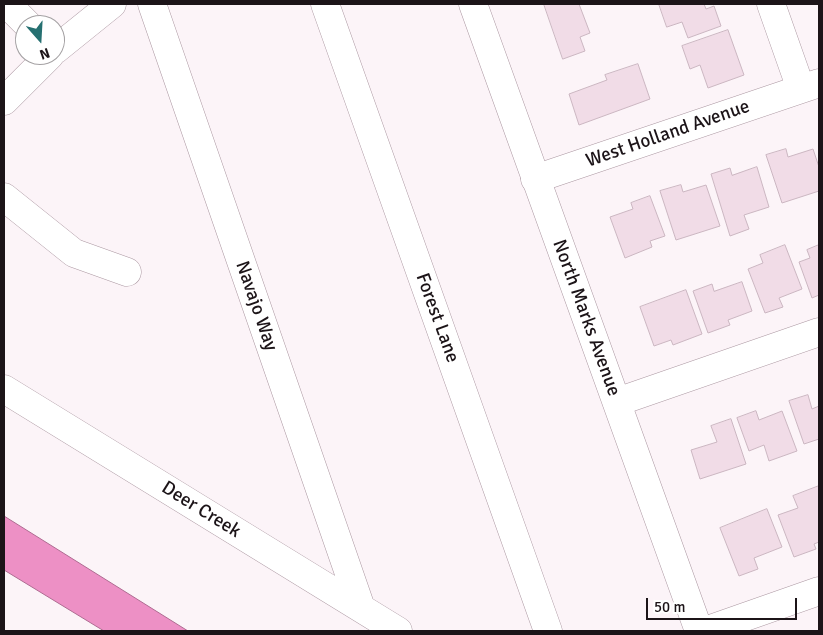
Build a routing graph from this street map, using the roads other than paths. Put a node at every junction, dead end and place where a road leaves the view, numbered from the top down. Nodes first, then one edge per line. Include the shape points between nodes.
1 (7, 4) edge
2 (112, 4) edge
3 (152, 4) edge
4 (325, 4) edge
5 (473, 4) edge
6 (772, 4) edge
7 (18, 15) edge
8 (65, 42) edge
9 (40, 65) edge
10 (810, 86) edge
11 (4, 101) edge
12 (535, 179) junction
13 (4, 197) edge
14 (127, 272) dead end
15 (819, 332) edge
16 (4, 389) edge
17 (617, 402) junction
18 (819, 592) edge
19 (360, 608) junction
20 (753, 624) edge
21 (398, 631) edge
22 (548, 631) edge
23 (699, 631) edge
24 (705, 631) edge

1 - 7 street
2 - 8 street
3 - 19 street, Navajo Way
4 - 22 street, Forest Lane
5 - 12 street, North Marks Avenue
6 - 10 street, West Holland Avenue
9 - 11 street
10 - 12 street, West Holland Avenue
12 - 17 street, North Marks Avenue
13 - 14 street via 74,253
15 - 17 street
16 - 19 street, Deer Creek
17 - 23 street, North Marks Avenue
18 - 20 street
19 - 21 street, Deer Creek
20 - 24 street

